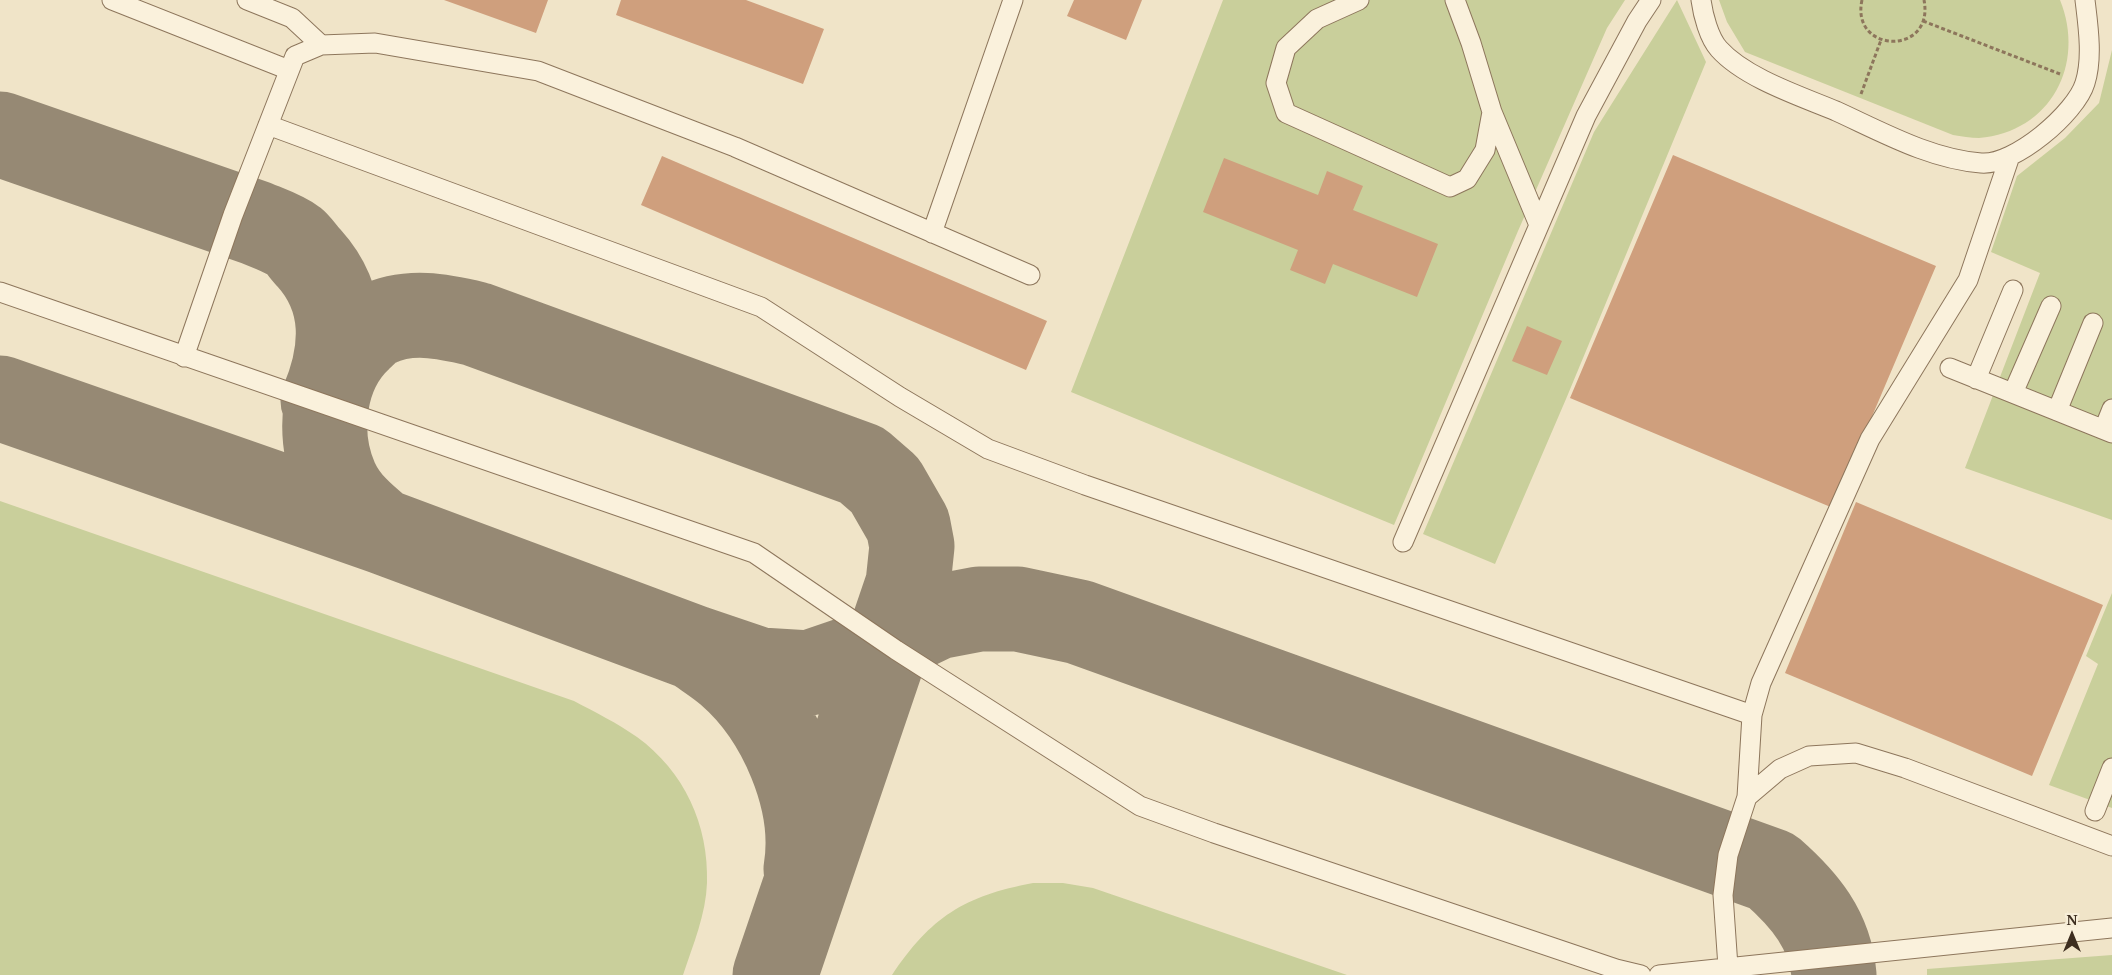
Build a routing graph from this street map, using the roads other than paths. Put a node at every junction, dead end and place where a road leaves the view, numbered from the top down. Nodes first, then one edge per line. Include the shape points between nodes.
1 (112, 0) edge
2 (247, 0) edge
3 (1013, 0) edge
4 (1359, 0) edge
5 (1455, 0) edge
6 (1651, 0) edge
7 (1701, 0) edge
8 (2085, 0) edge
9 (321, 46) junction
10 (289, 70) junction
11 (1492, 112) junction
12 (268, 125) junction
13 (2010, 156) junction
14 (1539, 225) junction
15 (932, 233) junction
16 (1030, 275) dead end
17 (2013, 290) dead end
18 (0, 292) edge
19 (2051, 306) dead end
20 (2092, 323) dead end
21 (184, 356) junction
22 (1950, 368) dead end
23 (1976, 379) junction
24 (2014, 393) junction
25 (2112, 409) edge
26 (2057, 411) junction
27 (2108, 431) edge
28 (1403, 542) dead end
29 (1752, 715) junction
30 (2112, 768) edge
31 (1747, 797) junction
32 (2095, 811) dead end
33 (2112, 846) edge
34 (2112, 928) edge
35 (1728, 966) junction
36 (1641, 975) edge
37 (1660, 975) edge

1 - 10 lane
2 - 9 lane via 292,18
3 - 15 lane
4 - 11 lane via 1317,19 1286,48 1276,84 1286,113 1450,187 1466,179 1485,150
5 - 11 lane
6 - 14 lane via 1586,116
7 - 13 lane via 1703,18 1719,49 1754,76 1939,156 1984,164
8 - 13 lane via 2090,39 2085,84 2067,113 2030,145
9 - 10 lane via 295,56
9 - 15 lane via 375,43 538,71 735,147
10 - 12 lane
11 - 14 lane
12 - 21 lane
12 - 29 lane via 761,307 988,449
13 - 29 lane via 1968,280 1870,439 1761,683
14 - 28 lane
15 - 16 lane
17 - 23 lane
18 - 21 lane
19 - 24 lane
20 - 26 lane
21 - 36 lane via 754,553 896,650 1140,806
22 - 23 lane
23 - 24 lane
24 - 26 lane
25 - 27 lane
26 - 27 lane
29 - 31 lane
30 - 32 lane
31 - 33 lane via 1780,769 1809,756 1856,753 1905,768
31 - 35 lane via 1728,855 1723,895
34 - 35 lane
35 - 37 lane

